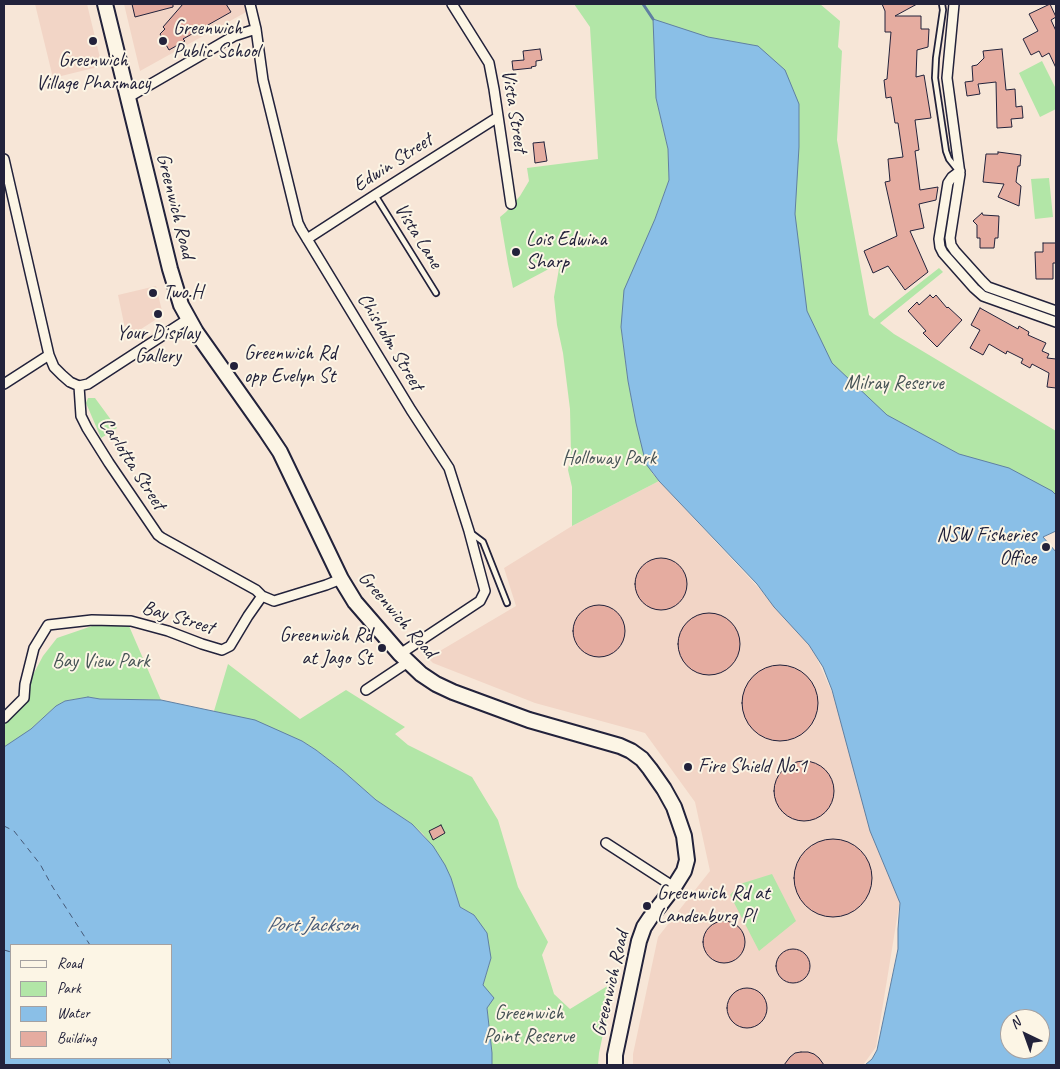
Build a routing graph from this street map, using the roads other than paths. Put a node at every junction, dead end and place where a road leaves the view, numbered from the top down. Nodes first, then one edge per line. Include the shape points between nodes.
1 (105, 4) edge
2 (250, 4) edge
3 (452, 4) edge
4 (942, 4) edge
5 (954, 4) edge
6 (256, 29) junction
7 (127, 98) junction
8 (498, 117) junction
9 (4, 159) edge
10 (960, 171) junction
11 (374, 195) junction
12 (510, 204) dead end
13 (307, 239) junction
14 (436, 293) dead end
15 (1056, 311) edge
16 (188, 320) junction
17 (1056, 322) edge
18 (49, 355) junction
19 (4, 384) edge
20 (79, 386) junction
21 (469, 531) junction
22 (341, 579) junction
23 (262, 596) junction
24 (507, 603) dead end
25 (404, 658) junction
26 (366, 690) dead end
27 (4, 718) edge
28 (606, 844) dead end
29 (674, 887) junction
30 (615, 1065) edge

1 - 7 street, Greenwich Road
2 - 6 street, Chisholm Street
3 - 8 street, Vista Street via 489,63
4 - 10 lane via 936,78 949,159
5 - 10 street via 947,78
6 - 7 street via 234,36
6 - 13 street, Chisholm Street via 262,80 298,223
7 - 16 street, Greenwich Road via 170,269
8 - 11 street, Edwin Street
8 - 12 street, Vista Street
9 - 18 street
10 - 15 street via 950,238 954,249 988,287
10 - 17 street via 948,183 939,239 943,253 983,296
11 - 13 street, Edwin Street
11 - 14 lane, Vista Lane
13 - 21 street, Chisholm Street via 449,468
16 - 20 street via 88,384
16 - 22 street, Greenwich Road via 276,447
18 - 19 street
18 - 20 street via 54,367
20 - 23 street, Carlotta Street via 81,416 87,428 158,535
21 - 24 lane via 483,542
21 - 25 street, Chisholm Street via 485,591 480,601
22 - 23 street via 274,601
22 - 25 street, Greenwich Road via 355,602
23 - 27 street, Bay Street via 230,646 222,650 131,621 92,620 48,625 34,648 24,698
25 - 26 street, Chisholm Street
25 - 29 street, Greenwich Road via 421,674 453,692 529,720 620,746 642,759 674,807 684,836 687,860
28 - 29 street
29 - 30 street, Greenwich Road via 650,918 639,940

